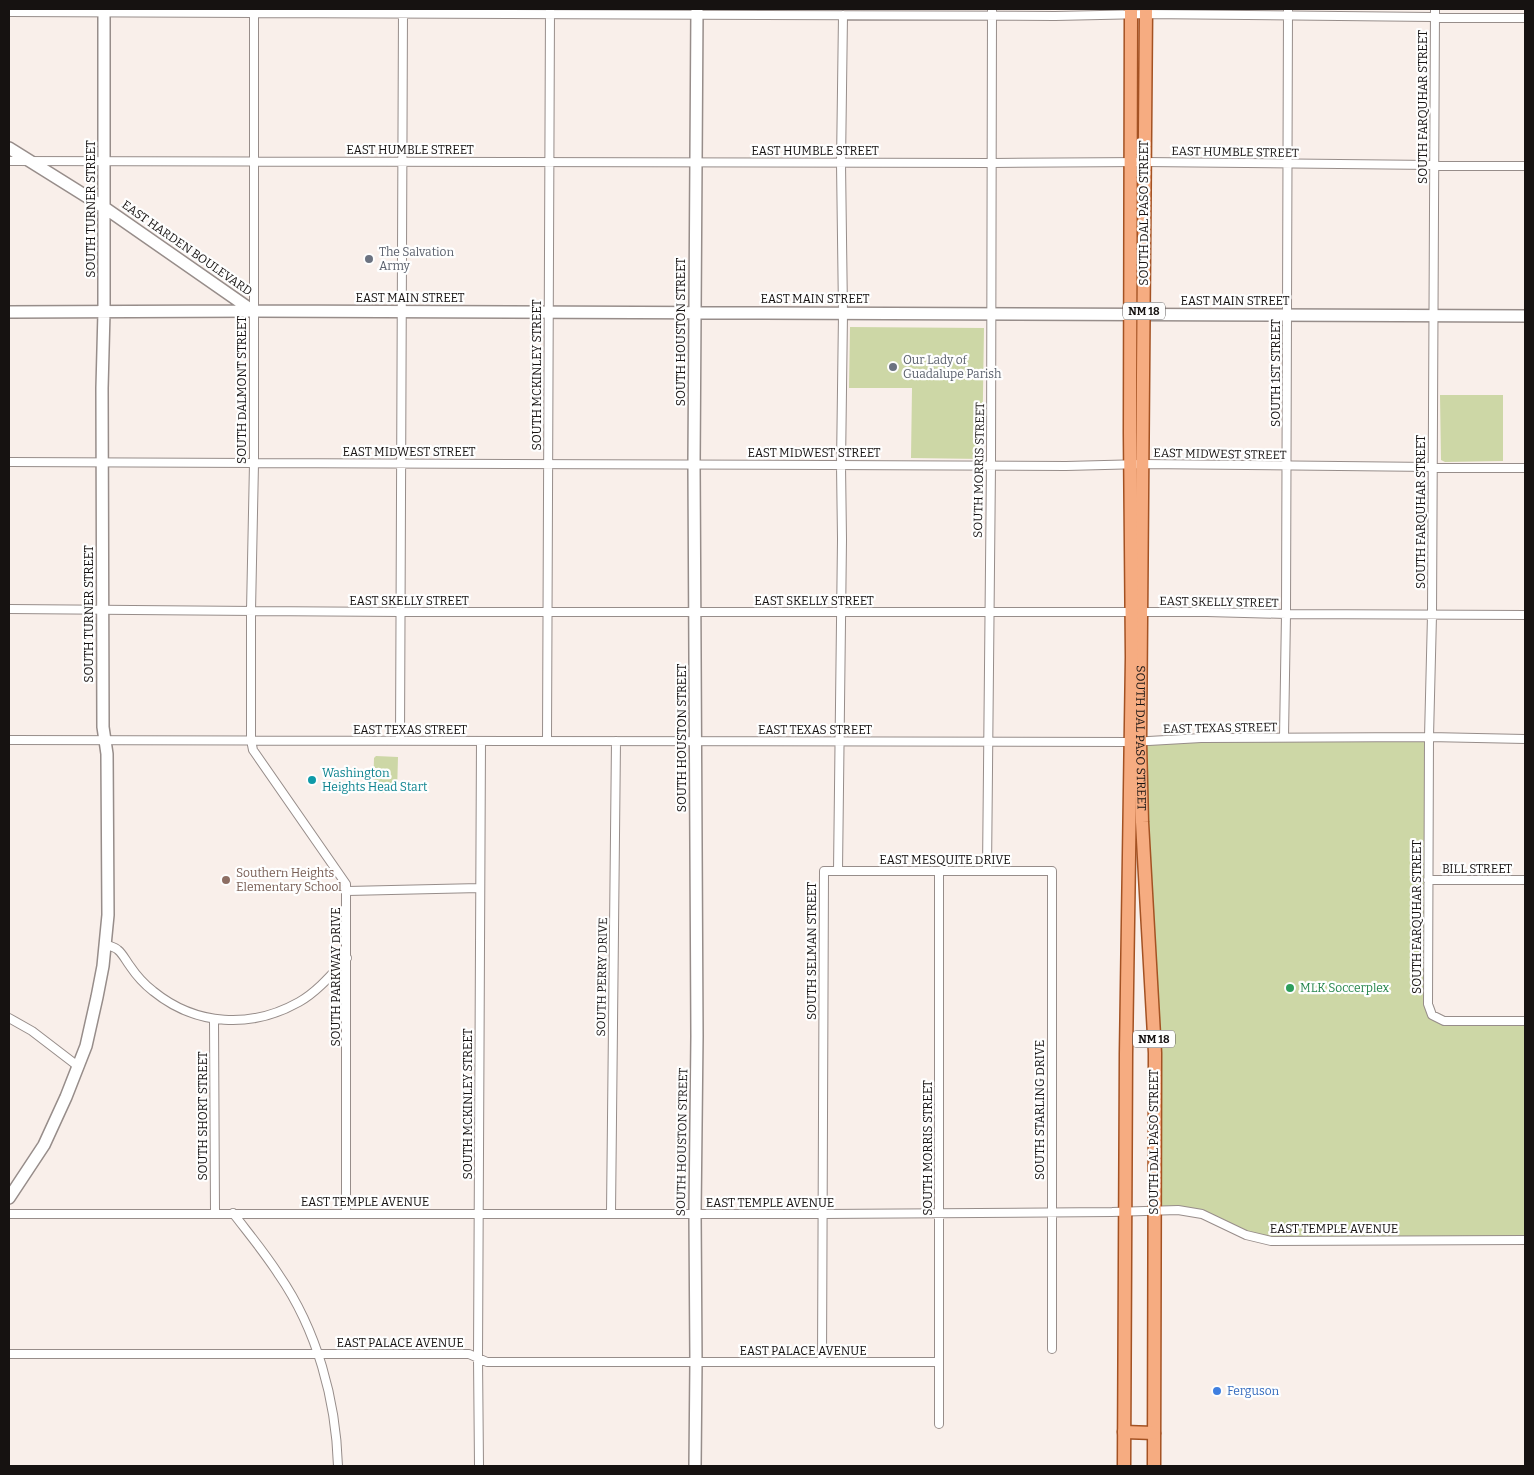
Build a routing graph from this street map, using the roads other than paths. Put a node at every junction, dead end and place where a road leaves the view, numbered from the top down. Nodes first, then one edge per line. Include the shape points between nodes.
1 (104, 11) edge
2 (254, 11) edge
3 (403, 11) edge
4 (1146, 11) edge
5 (9, 12) edge
6 (550, 12) edge
7 (697, 12) edge
8 (992, 12) edge
9 (1131, 12) edge
10 (1288, 13) edge
11 (1435, 13) edge
12 (842, 15) junction
13 (1525, 18) edge
14 (9, 148) edge
15 (9, 161) edge
16 (29, 161) junction
17 (105, 161) junction
18 (254, 162) junction
19 (402, 162) junction
20 (550, 162) junction
21 (696, 162) junction
22 (1130, 162) junction
23 (1144, 162) junction
24 (841, 163) junction
25 (992, 163) junction
26 (1288, 164) junction
27 (1434, 165) junction
28 (1525, 166) edge
29 (105, 208) junction
30 (253, 311) junction
31 (401, 311) junction
32 (9, 312) edge
33 (104, 312) junction
34 (549, 312) junction
35 (695, 313) junction
36 (843, 313) junction
37 (991, 314) junction
38 (1130, 315) junction
39 (1144, 315) junction
40 (1287, 315) junction
41 (1434, 316) junction
42 (1525, 316) edge
43 (9, 462) edge
44 (104, 462) junction
45 (254, 463) junction
46 (400, 463) junction
47 (548, 464) junction
48 (694, 464) junction
49 (1137, 464) junction
50 (842, 465) junction
51 (991, 465) junction
52 (1287, 466) junction
53 (1433, 467) junction
54 (1525, 468) edge
55 (9, 609) edge
56 (102, 609) junction
57 (251, 611) junction
58 (400, 612) junction
59 (548, 612) junction
60 (989, 612) junction
61 (1136, 612) junction
62 (695, 613) junction
63 (841, 613) junction
64 (1286, 614) junction
65 (1432, 615) junction
66 (1525, 615) edge
67 (1284, 737) junction
68 (1429, 737) junction
69 (104, 739) junction
70 (1525, 739) edge
71 (9, 740) edge
72 (251, 740) junction
73 (400, 741) junction
74 (480, 741) junction
75 (547, 741) junction
76 (616, 741) junction
77 (696, 741) junction
78 (839, 741) junction
79 (989, 742) junction
80 (1136, 742) junction
81 (838, 871) junction
82 (939, 871) junction
83 (988, 871) junction
84 (1052, 871) joint
85 (1428, 880) junction
86 (1525, 880) edge
87 (480, 888) junction
88 (348, 891) junction
89 (105, 944) junction
90 (347, 958) junction
91 (9, 1018) edge
92 (214, 1020) junction
93 (1525, 1021) edge
94 (79, 1067) junction
95 (9, 1198) edge
96 (1154, 1210) junction
97 (1051, 1212) junction
98 (1125, 1212) junction
99 (215, 1213) junction
100 (234, 1213) junction
101 (346, 1213) junction
102 (611, 1213) junction
103 (9, 1214) edge
104 (479, 1214) junction
105 (695, 1214) junction
106 (823, 1214) junction
107 (939, 1214) junction
108 (1525, 1240) edge
109 (1052, 1348) dead end
110 (9, 1354) edge
111 (317, 1354) junction
112 (478, 1358) junction
113 (822, 1361) junction
114 (696, 1362) junction
115 (939, 1362) junction
116 (939, 1424) dead end
117 (1124, 1432) junction
118 (1154, 1432) junction
119 (338, 1466) edge
120 (479, 1466) edge
121 (695, 1466) edge
122 (1124, 1466) edge
123 (1154, 1466) edge

1 - 2 street
1 - 5 street
1 - 17 street, SOUTH TURNER STREET
2 - 3 street
2 - 18 street, SOUTH DALMONT STREET
3 - 6 street
3 - 19 street
4 - 9 street
4 - 10 street
4 - 23 main road, SOUTH DAL PASO STREET / NM 18
6 - 7 street
6 - 20 street, SOUTH MCKINLEY STREET
7 - 12 street
7 - 21 street, SOUTH HOUSTON STREET
8 - 9 street
8 - 12 street
8 - 25 street, SOUTH MORRIS STREET
9 - 22 main road, SOUTH DAL PASO STREET / NM 18
10 - 11 street
10 - 26 street, SOUTH 1ST STREET
11 - 13 street
11 - 27 street, SOUTH FARQUHAR STREET
12 - 24 street
14 - 16 street, EAST HARDEN BOULEVARD
15 - 16 street, EAST HUMBLE STREET
16 - 17 street, EAST HUMBLE STREET
16 - 29 street, EAST HARDEN BOULEVARD
17 - 18 street, EAST HUMBLE STREET
17 - 29 street, SOUTH TURNER STREET
18 - 19 street, EAST HUMBLE STREET
18 - 30 street, SOUTH DALMONT STREET
19 - 20 street, EAST HUMBLE STREET
19 - 31 street
20 - 21 street, EAST HUMBLE STREET
20 - 34 street, SOUTH MCKINLEY STREET
21 - 24 street, EAST HUMBLE STREET
21 - 35 street, SOUTH HOUSTON STREET
22 - 23 street, EAST HUMBLE STREET
22 - 25 street, EAST HUMBLE STREET
22 - 38 main road, SOUTH DAL PASO STREET / NM 18
23 - 26 street, EAST HUMBLE STREET
23 - 39 main road, SOUTH DAL PASO STREET / NM 18
24 - 25 street, EAST HUMBLE STREET
24 - 36 street
25 - 37 street, SOUTH MORRIS STREET
26 - 27 street, EAST HUMBLE STREET
26 - 40 street, SOUTH 1ST STREET
27 - 28 street, EAST HUMBLE STREET
27 - 41 street, SOUTH FARQUHAR STREET
29 - 30 street, EAST HARDEN BOULEVARD
29 - 33 street, SOUTH TURNER STREET
30 - 31 street, EAST MAIN STREET
30 - 33 street, EAST MAIN STREET
30 - 45 street, SOUTH DALMONT STREET
31 - 34 street, EAST MAIN STREET
31 - 46 street
32 - 33 street, EAST MAIN STREET
33 - 44 street, SOUTH TURNER STREET
34 - 35 street, EAST MAIN STREET
34 - 47 street, SOUTH MCKINLEY STREET
35 - 36 street, EAST MAIN STREET
35 - 48 street, SOUTH HOUSTON STREET
36 - 37 street, EAST MAIN STREET
36 - 50 street
37 - 38 street, EAST MAIN STREET
37 - 51 street, SOUTH MORRIS STREET
38 - 39 street, EAST MAIN STREET
38 - 49 main road, SOUTH DAL PASO STREET / NM 18
39 - 40 street, EAST MAIN STREET
39 - 49 main road, SOUTH DAL PASO STREET / NM 18
40 - 41 street, EAST MAIN STREET
40 - 52 street, SOUTH 1ST STREET
41 - 42 street, EAST MAIN STREET
41 - 53 street, SOUTH FARQUHAR STREET
43 - 44 street, EAST MIDWEST STREET
44 - 45 street, EAST MIDWEST STREET
44 - 56 street, SOUTH TURNER STREET
45 - 46 street, EAST MIDWEST STREET
45 - 57 street, SOUTH DALMONT STREET
46 - 47 street, EAST MIDWEST STREET
46 - 58 street
47 - 48 street, EAST MIDWEST STREET
47 - 59 street, SOUTH MCKINLEY STREET
48 - 50 street, EAST MIDWEST STREET
48 - 62 street, SOUTH HOUSTON STREET
49 - 51 street, EAST MIDWEST STREET
49 - 52 street, EAST MIDWEST STREET
49 - 61 main road, SOUTH DAL PASO STREET / NM 18
50 - 51 street, EAST MIDWEST STREET
50 - 63 street
51 - 60 street, SOUTH MORRIS STREET
52 - 53 street, EAST MIDWEST STREET
52 - 64 street, SOUTH 1ST STREET
53 - 54 street, EAST MIDWEST STREET
53 - 65 street, SOUTH FARQUHAR STREET
55 - 56 street, EAST SKELLY STREET
56 - 57 street, EAST SKELLY STREET
56 - 69 street, SOUTH TURNER STREET
57 - 58 street, EAST SKELLY STREET
57 - 72 street, SOUTH DALMONT STREET
58 - 59 street, EAST SKELLY STREET
58 - 73 street
59 - 62 street, EAST SKELLY STREET
59 - 75 street, SOUTH MCKINLEY STREET
60 - 61 street, EAST SKELLY STREET
60 - 63 street, EAST SKELLY STREET
60 - 79 street, SOUTH MORRIS STREET
61 - 64 street, EAST SKELLY STREET
61 - 80 main road, SOUTH DAL PASO STREET / NM 18
62 - 63 street, EAST SKELLY STREET
62 - 77 street, SOUTH HOUSTON STREET
63 - 78 street
64 - 65 street, EAST SKELLY STREET
64 - 67 street, SOUTH 1ST STREET
65 - 66 street, EAST SKELLY STREET
65 - 68 street, SOUTH FARQUHAR STREET
67 - 68 street, EAST TEXAS STREET
67 - 80 street, EAST TEXAS STREET
68 - 70 street, EAST TEXAS STREET
68 - 85 street, SOUTH FARQUHAR STREET
69 - 71 street, EAST TEXAS STREET
69 - 72 street, EAST TEXAS STREET
69 - 89 street, SOUTH TURNER STREET via 108,754
72 - 73 street, EAST TEXAS STREET
72 - 88 street, SOUTH PARKWAY DRIVE via 253,750 344,880
73 - 74 street, EAST TEXAS STREET
74 - 75 street, EAST TEXAS STREET
74 - 87 street, SOUTH MCKINLEY STREET
75 - 76 street, EAST TEXAS STREET
76 - 77 street, EAST TEXAS STREET
76 - 102 street, SOUTH PERRY DRIVE
77 - 78 street, EAST TEXAS STREET
77 - 105 street, SOUTH HOUSTON STREET
78 - 79 street, EAST TEXAS STREET
78 - 81 street
79 - 80 street, EAST TEXAS STREET
79 - 83 street, SOUTH MORRIS STREET
80 - 96 main road, SOUTH DAL PASO STREET / NM 18 via 1154,1044
80 - 98 main road, SOUTH DAL PASO STREET / NM 18 via 1126,1054
81 - 82 street, EAST MESQUITE DRIVE
81 - 106 street, SOUTH SELMAN STREET via 824,871
82 - 83 street, EAST MESQUITE DRIVE
82 - 107 street, SOUTH MORRIS STREET
83 - 84 street, EAST MESQUITE DRIVE
84 - 97 street, SOUTH STARLING DRIVE
85 - 86 street, BILL STREET
85 - 93 street, SOUTH FARQUHAR STREET via 1428,1004 1432,1016 1444,1021
87 - 88 street
87 - 104 street, SOUTH MCKINLEY STREET
88 - 90 street, SOUTH PARKWAY DRIVE
89 - 92 street via 118,949 143,981 164,999 193,1014
89 - 94 street, SOUTH TURNER STREET via 98,997
90 - 92 street via 301,1001 252,1018
90 - 101 street, SOUTH PARKWAY DRIVE
91 - 94 street via 32,1031
92 - 99 street, SOUTH SHORT STREET
94 - 95 street, SOUTH TURNER STREET via 44,1145
96 - 98 street, EAST TEMPLE AVENUE
96 - 108 street, EAST TEMPLE AVENUE via 1202,1214 1246,1235 1271,1241
96 - 118 main road, SOUTH DAL PASO STREET / NM 18
97 - 98 street, EAST TEMPLE AVENUE
97 - 107 street, EAST TEMPLE AVENUE
97 - 109 street, SOUTH STARLING DRIVE
98 - 117 main road, SOUTH DAL PASO STREET / NM 18
99 - 100 street, EAST TEMPLE AVENUE
99 - 103 street, EAST TEMPLE AVENUE
100 - 101 street, EAST TEMPLE AVENUE
100 - 111 street via 280,1276
101 - 104 street, EAST TEMPLE AVENUE
102 - 104 street, EAST TEMPLE AVENUE
102 - 105 street, EAST TEMPLE AVENUE
104 - 112 street, SOUTH MCKINLEY STREET
105 - 106 street, EAST TEMPLE AVENUE
105 - 114 street, SOUTH HOUSTON STREET
106 - 107 street, EAST TEMPLE AVENUE
106 - 113 street, SOUTH SELMAN STREET
107 - 115 street, SOUTH MORRIS STREET
110 - 111 street, EAST PALACE AVENUE
111 - 112 street, EAST PALACE AVENUE via 469,1354
111 - 119 street via 330,1396
112 - 114 street, EAST PALACE AVENUE via 487,1362
112 - 120 street, SOUTH MCKINLEY STREET
113 - 114 street, EAST PALACE AVENUE
113 - 115 street, EAST PALACE AVENUE
114 - 121 street, SOUTH HOUSTON STREET
115 - 116 street, SOUTH MORRIS STREET
117 - 118 main road
117 - 122 main road, SOUTH DAL PASO STREET / NM 18
118 - 123 main road, SOUTH DAL PASO STREET / NM 18

